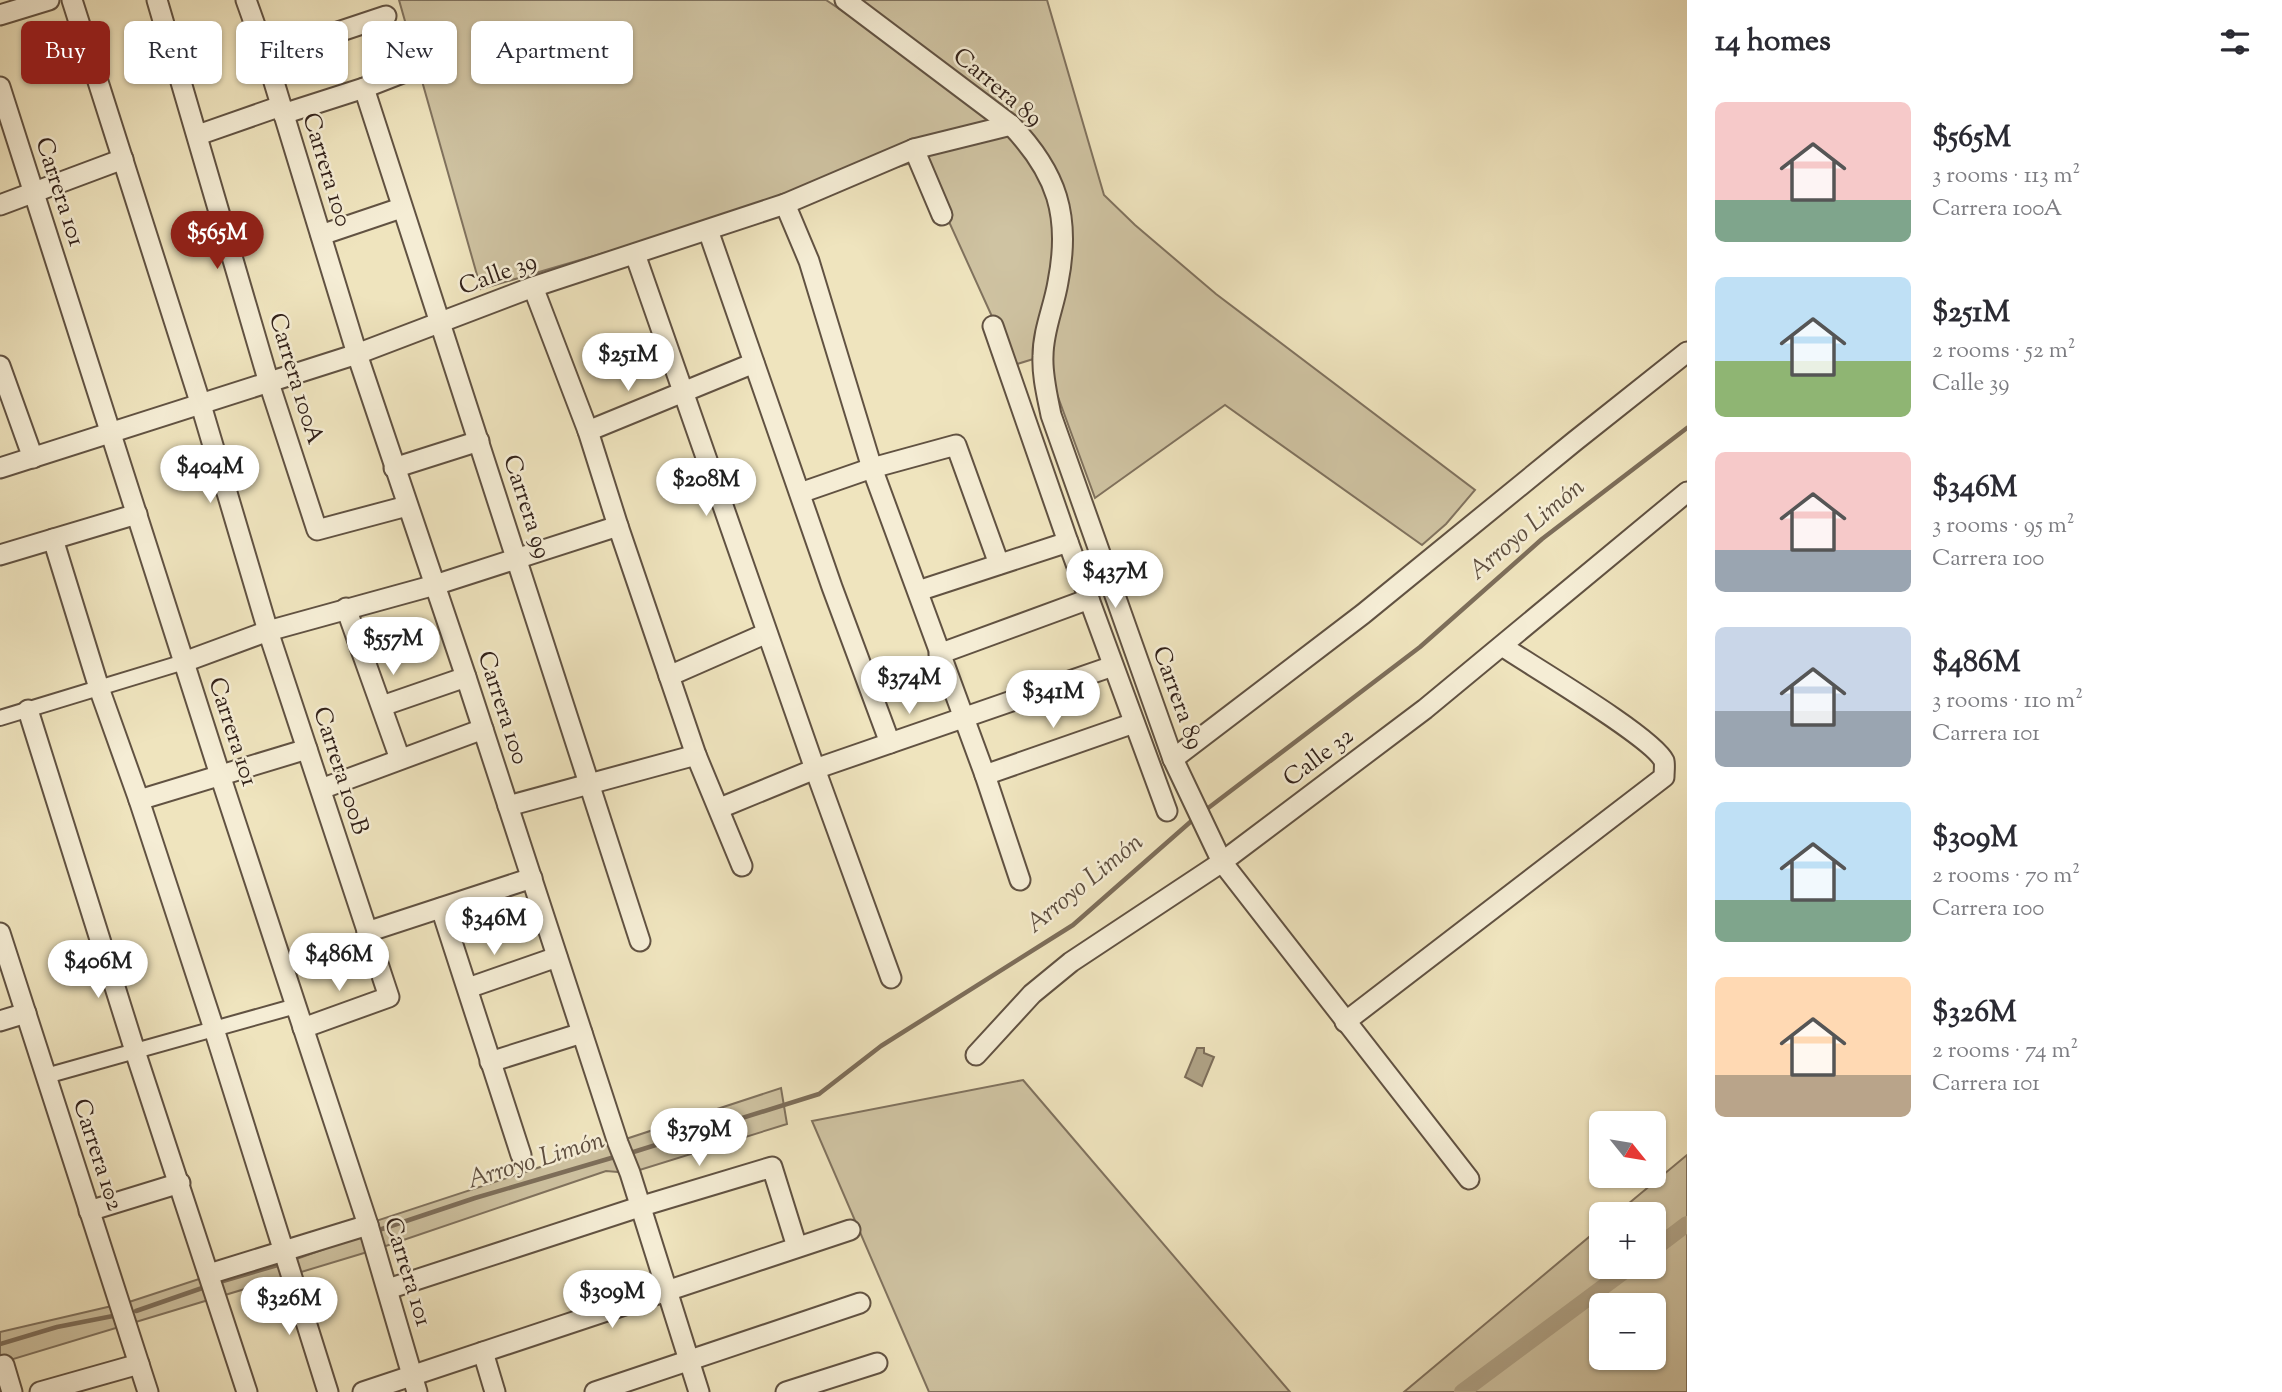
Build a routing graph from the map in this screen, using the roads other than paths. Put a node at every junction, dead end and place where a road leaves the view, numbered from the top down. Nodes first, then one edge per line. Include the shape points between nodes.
1 (49, 0) edge
2 (72, 0) edge
3 (157, 0) edge
4 (845, 0) edge
5 (249, 1) edge
6 (0, 15) edge
7 (386, 16) dead end
8 (255, 21) edge
9 (348, 29) edge
10 (274, 84) edge
11 (374, 84) edge
12 (0, 87) edge
13 (364, 88) junction
14 (282, 110) junction
15 (1011, 125) junction
16 (198, 135) junction
17 (914, 149) junction
18 (122, 159) junction
19 (33, 193) junction
20 (785, 204) junction
21 (0, 205) edge
22 (401, 208) junction
23 (942, 215) dead end
24 (708, 230) junction
25 (321, 235) junction
26 (635, 254) junction
27 (533, 287) junction
28 (440, 322) junction
29 (993, 326) dead end
30 (1687, 352) edge
31 (357, 354) junction
32 (754, 363) junction
33 (0, 366) edge
34 (270, 383) junction
35 (683, 393) junction
36 (201, 405) junction
37 (589, 431) junction
38 (110, 432) junction
39 (479, 441) junction
40 (33, 458) junction
41 (0, 468) edge
42 (394, 468) junction
43 (872, 468) junction
44 (1687, 492) edge
45 (800, 494) junction
46 (407, 506) junction
47 (137, 514) junction
48 (618, 526) junction
49 (52, 539) junction
50 (1068, 542) junction
51 (0, 555) edge
52 (517, 559) junction
53 (999, 564) junction
54 (435, 585) junction
55 (918, 591) junction
56 (1089, 599) junction
57 (346, 608) junction
58 (268, 631) junction
59 (767, 633) junction
60 (1502, 646) junction
61 (939, 654) junction
62 (184, 662) junction
63 (1113, 666) junction
64 (669, 676) junction
65 (466, 677) junction
66 (99, 688) junction
67 (382, 706) junction
68 (28, 710) junction
69 (0, 718) edge
70 (962, 719) junction
71 (1134, 723) junction
72 (483, 729) junction
73 (890, 743) junction
74 (307, 749) junction
75 (696, 755) junction
76 (401, 759) junction
77 (1176, 768) junction
78 (815, 769) junction
79 (220, 775) junction
80 (985, 775) junction
81 (590, 784) junction
82 (321, 789) junction
83 (139, 800) junction
84 (508, 806) junction
85 (720, 808) junction
86 (1167, 811) dead end
87 (1219, 857) junction
88 (742, 866) dead end
89 (532, 878) junction
90 (1020, 880) dead end
91 (441, 908) junction
92 (367, 932) junction
93 (0, 934) edge
94 (640, 941) dead end
95 (557, 957) junction
96 (891, 978) dead end
97 (468, 988) junction
98 (296, 1006) junction
99 (26, 1013) junction
100 (0, 1021) edge
101 (1345, 1022) junction
102 (303, 1028) junction
103 (214, 1030) junction
104 (582, 1033) junction
105 (135, 1051) junction
106 (976, 1055) dead end
107 (490, 1062) junction
108 (46, 1076) junction
109 (521, 1155) dead end
110 (1469, 1179) dead end
111 (180, 1183) junction
112 (639, 1207) junction
113 (89, 1211) junction
114 (368, 1225) junction
115 (849, 1230) dead end
116 (797, 1247) junction
117 (285, 1259) junction
118 (212, 1282) junction
119 (388, 1289) junction
120 (666, 1291) junction
121 (860, 1304) dead end
122 (483, 1352) junction
123 (689, 1360) junction
124 (877, 1363) dead end
125 (139, 1364) junction
126 (4, 1365) dead end
127 (415, 1384) edge
128 (12, 1392) edge
129 (40, 1392) edge
130 (149, 1392) edge
131 (247, 1392) edge
132 (327, 1392) edge
133 (363, 1392) edge
134 (495, 1392) edge
135 (595, 1392) edge
136 (699, 1392) edge
137 (786, 1392) edge

1 - 6 street
2 - 18 street, Carrera 100B
3 - 16 street, Carrera 100A
4 - 15 street, Carrera 89
5 - 8 street, Carrera 100
7 - 9 street
10 - 14 street, Carrera 100
11 - 13 street
12 - 19 street, Carrera 101
13 - 14 street
13 - 22 street, Carrera 99
14 - 16 street
14 - 25 street, Carrera 100
15 - 17 street, Calle 39
15 - 77 street, Carrera 89 via 1046,169 1064,230 1042,355 1051,415
16 - 34 street, Carrera 100A
17 - 20 street, Calle 39
17 - 23 street
18 - 19 street
18 - 36 street, Carrera 100B
19 - 21 street
19 - 38 street, Carrera 101
20 - 24 street, Calle 39
20 - 43 street via 809,261
22 - 25 street
22 - 28 street, Carrera 99
24 - 26 street, Calle 39
24 - 32 street
25 - 31 street, Carrera 100
26 - 27 street, Calle 39
26 - 35 street
27 - 28 street, Calle 39
27 - 37 street
28 - 31 street, Calle 39
28 - 39 street, Carrera 99
29 - 50 street
30 - 77 street
31 - 34 street, Calle 39
31 - 42 street, Carrera 100
32 - 35 street
32 - 45 street
33 - 40 street
34 - 36 street, Calle 39
34 - 46 street, Carrera 100A via 317,530
35 - 37 street
35 - 59 street
36 - 38 street, Calle 39
36 - 58 street, Carrera 100B
37 - 48 street
38 - 40 street, Calle 39
38 - 47 street, Carrera 101
39 - 42 street
39 - 52 street, Carrera 99
40 - 41 street, Calle 39
42 - 46 street, Carrera 100
43 - 45 street
43 - 53 street via 956,444
43 - 55 street
44 - 60 street, Calle 32
45 - 73 street
46 - 54 street, Carrera 100
47 - 49 street
47 - 62 street, Carrera 101
48 - 52 street
48 - 64 street
49 - 51 street
49 - 66 street
50 - 53 street
50 - 56 street
52 - 54 street
52 - 81 street, Carrera 99
53 - 55 street
54 - 57 street
54 - 65 street, Carrera 100
55 - 61 street
56 - 61 street
56 - 63 street
57 - 58 street
57 - 67 street
58 - 62 street
58 - 74 street, Carrera 100B
59 - 64 street
59 - 78 street
60 - 87 street, Calle 32 via 1425,709
60 - 101 street via 1658,752 1665,762 1664,776
61 - 70 street
62 - 66 street
62 - 79 street, Carrera 101
63 - 70 street
63 - 71 street
64 - 75 street
65 - 67 street
65 - 72 street, Carrera 100
66 - 68 street
66 - 83 street
67 - 76 street
68 - 69 street
68 - 105 street
70 - 73 street
70 - 80 street
71 - 80 street
71 - 86 street
72 - 76 street
72 - 84 street, Carrera 100
73 - 78 street
74 - 79 street
74 - 82 street, Carrera 100B
75 - 81 street
75 - 85 street
76 - 82 street
77 - 87 street, Carrera 89
78 - 85 street
78 - 96 street
79 - 83 street
79 - 98 street, Carrera 101
80 - 90 street
81 - 84 street
81 - 94 street, Carrera 99
82 - 92 street, Carrera 100B
83 - 103 street
84 - 89 street, Carrera 100
85 - 88 street
87 - 101 street, Carrera 89
87 - 106 street, Calle 32 via 1071,962 1032,994
89 - 91 street
89 - 95 street, Carrera 100
91 - 92 street
91 - 97 street
92 - 102 street, Carrera 100B via 388,997
93 - 99 street, Carrera 102
95 - 97 street
95 - 104 street, Carrera 100
97 - 107 street
98 - 102 street, Carrera 101
98 - 103 street
99 - 100 street
99 - 108 street, Carrera 102
101 - 110 street, Carrera 89
102 - 114 street, Carrera 101
103 - 105 street
103 - 117 street
104 - 107 street
104 - 112 street, Carrera 100
105 - 108 street
105 - 111 street
107 - 109 street
108 - 113 street, Carrera 102
111 - 113 street
111 - 118 street
112 - 116 street via 772,1167
112 - 119 street
112 - 120 street, Carrera 100
113 - 125 street, Carrera 102
114 - 117 street
114 - 119 street, Carrera 101
115 - 116 street
116 - 120 street
117 - 118 street
117 - 132 street
118 - 131 street
119 - 127 street, Carrera 101
120 - 122 street
120 - 123 street, Carrera 100
121 - 123 street
122 - 127 street
122 - 134 street
123 - 135 street
123 - 136 street, Carrera 100
124 - 137 street
125 - 129 street
125 - 130 street, Carrera 102
126 - 128 street
127 - 133 street

